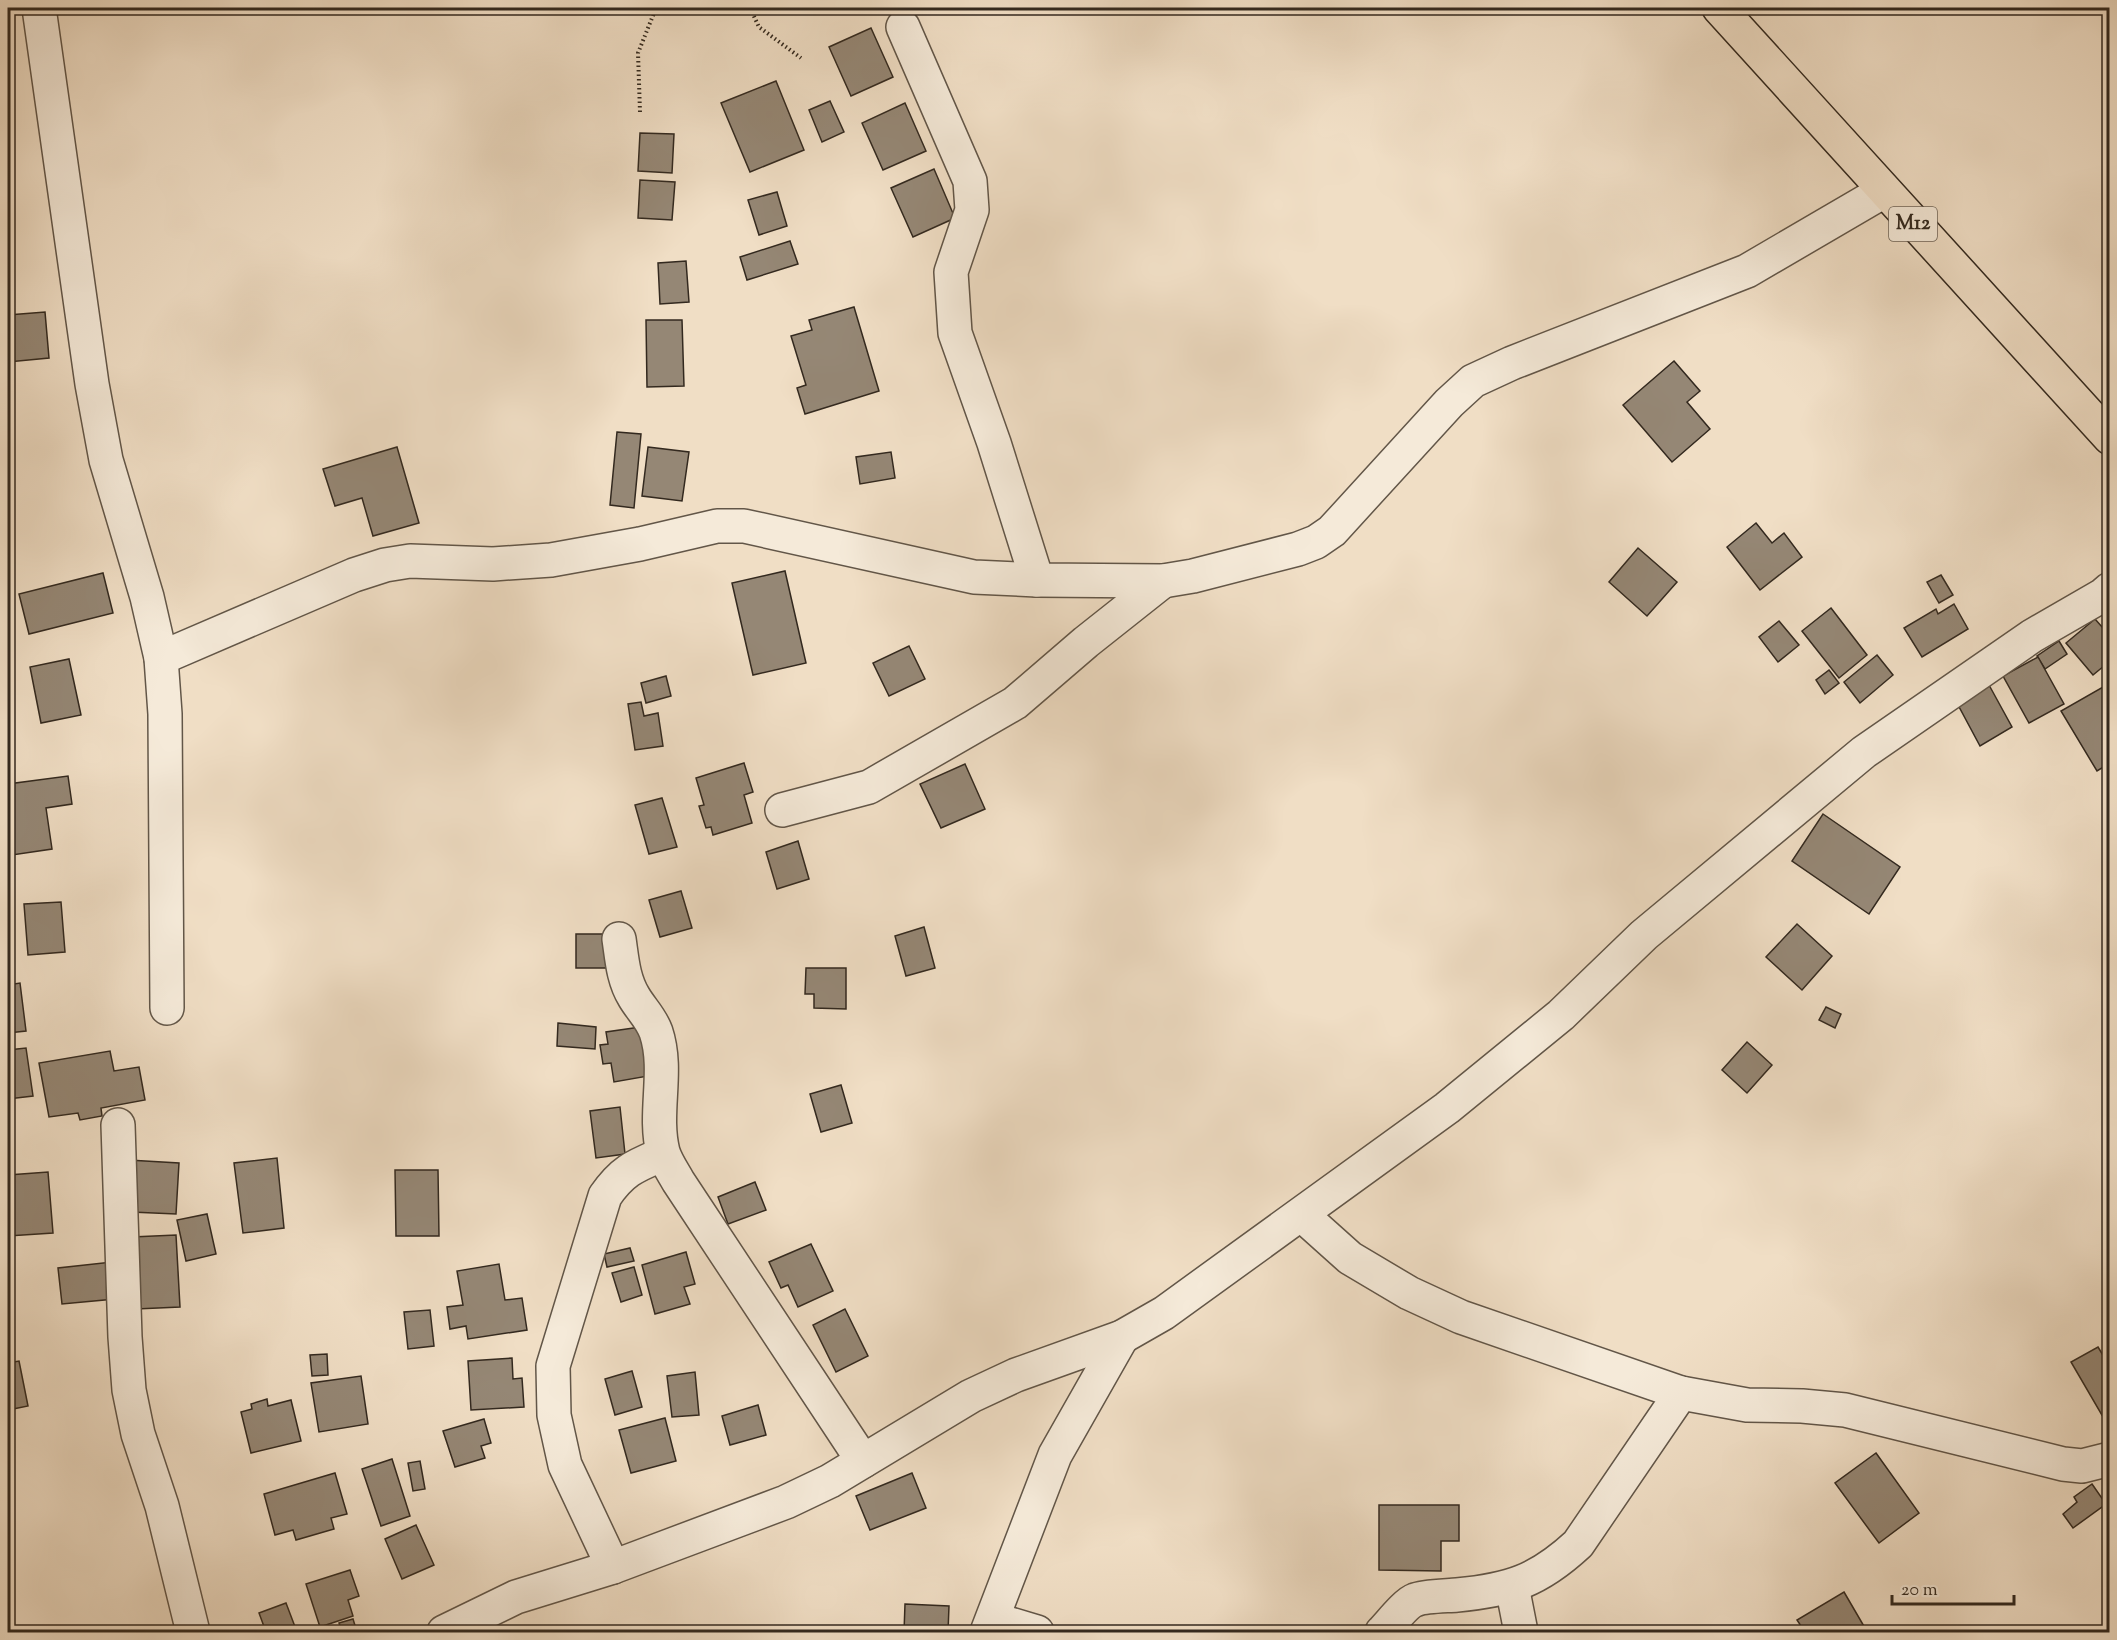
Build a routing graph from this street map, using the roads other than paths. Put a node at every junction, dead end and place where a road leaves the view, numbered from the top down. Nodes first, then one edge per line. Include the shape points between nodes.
1 (39, 8) edge
2 (1719, 8) edge
3 (903, 27) dead end
4 (1884, 191) junction
5 (2109, 438) edge
6 (1036, 580) junction
7 (1163, 581) junction
8 (2109, 589) edge
9 (161, 658) junction
10 (782, 810) dead end
11 (619, 939) dead end
12 (167, 1008) dead end
13 (118, 1125) dead end
14 (663, 1154) junction
15 (1302, 1215) junction
16 (1122, 1337) junction
17 (1681, 1393) junction
18 (2109, 1459) edge
19 (863, 1461) junction
20 (613, 1567) junction
21 (1512, 1586) junction
22 (990, 1626) edge
23 (193, 1632) edge
24 (444, 1632) edge
25 (1037, 1632) edge
26 (1382, 1632) edge
27 (1521, 1632) edge

1 - 9 street via 106,460
2 - 4 highway, M12
3 - 6 street via 970,181 972,210 951,272 955,333
4 - 5 highway, M12
4 - 7 street via 1747,271 1473,381 1346,518 1316,542 1225,570
6 - 7 street
6 - 9 street via 974,577 744,526 717,526 551,560 493,564 410,561 385,565
7 - 10 street via 1015,704 869,787
8 - 15 street via 2032,636 1864,752 1644,934 1561,1015 1447,1108
9 - 12 street via 165,714
11 - 14 street via 625,979 656,1033 662,1068
13 - 23 street via 129,1390
14 - 19 street
14 - 20 street via 617,1178 605,1196 553,1366 554,1415 565,1465
15 - 16 street via 1164,1313
15 - 17 street via 1350,1258 1409,1293 1461,1317
16 - 19 street via 1016,1375 971,1396
16 - 22 street via 1055,1455
17 - 18 street via 1747,1405 1845,1410 2063,1464 2082,1466
17 - 21 street via 1578,1544 1536,1577
19 - 20 street via 786,1502
20 - 24 street via 516,1597
21 - 26 street via 1414,1600
21 - 27 street
22 - 25 street

